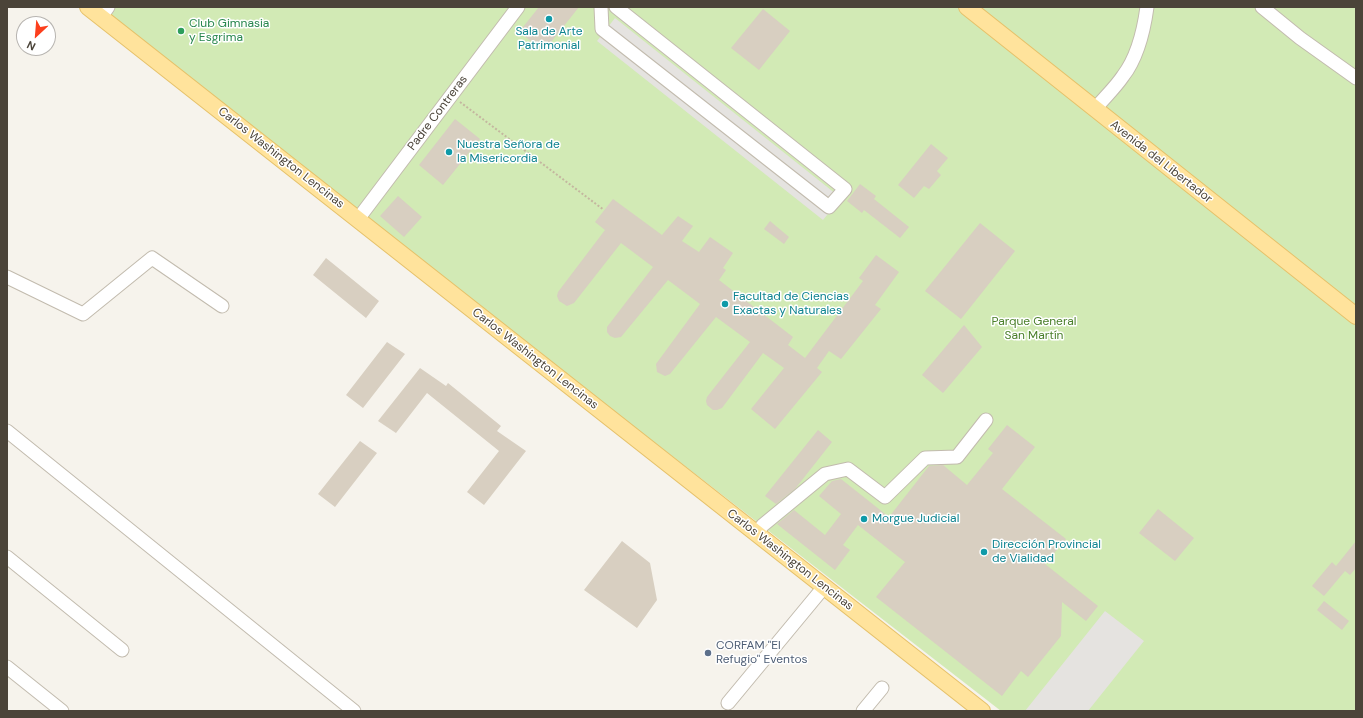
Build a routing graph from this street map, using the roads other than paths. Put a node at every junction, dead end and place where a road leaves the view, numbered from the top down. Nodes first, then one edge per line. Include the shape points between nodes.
1 (518, 7) edge
2 (601, 7) edge
3 (616, 7) edge
4 (967, 7) edge
5 (1147, 7) edge
6 (1262, 7) edge
7 (99, 10) edge
8 (1356, 78) edge
9 (1095, 109) junction
10 (358, 219) junction
11 (7, 277) edge
12 (222, 306) dead end
13 (1356, 316) edge
14 (986, 420) dead end
15 (7, 431) edge
16 (756, 534) junction
17 (7, 557) edge
18 (824, 587) junction
19 (122, 650) dead end
20 (7, 668) edge
21 (882, 688) dead end
22 (728, 703) dead end
23 (62, 711) edge
24 (354, 711) edge
25 (863, 711) edge
26 (982, 711) edge

1 - 10 street, Padre Contreras
2 - 3 street via 602,29 829,208 845,189
4 - 9 main road, Avenida del Libertador
5 - 9 street via 1138,46 1124,75
6 - 8 street
7 - 10 main road, Carlos Washington Lencinas
9 - 13 main road, Avenida del Libertador
10 - 16 main road, Carlos Washington Lencinas
11 - 12 street via 83,314 152,258
14 - 16 street via 957,457 925,458 885,497 848,469 825,474 763,525
15 - 24 street
16 - 18 main road, Carlos Washington Lencinas
17 - 19 street
18 - 22 street
18 - 26 main road, Carlos Washington Lencinas
20 - 23 street
21 - 25 street

